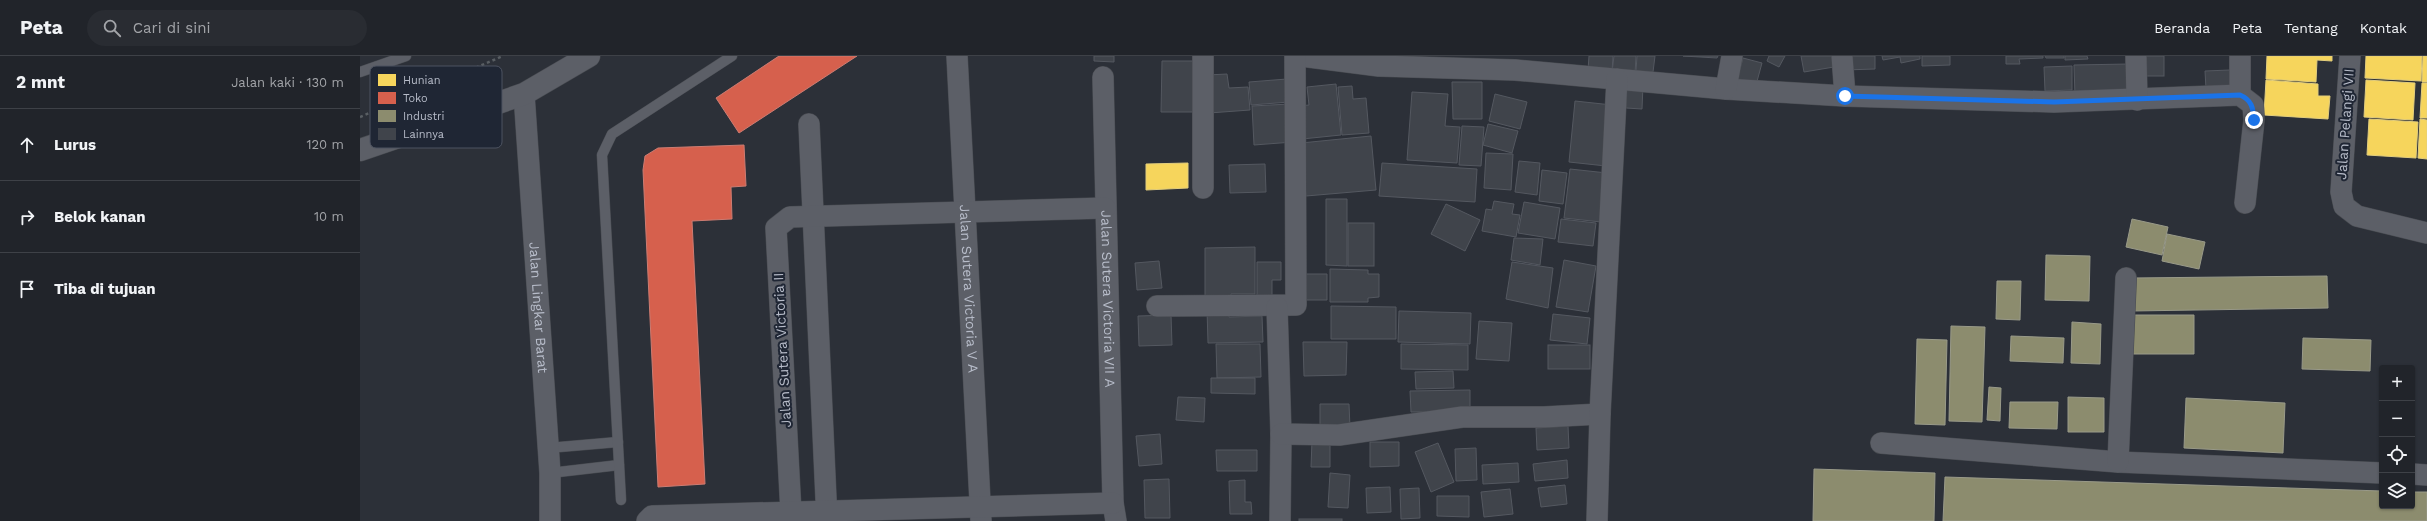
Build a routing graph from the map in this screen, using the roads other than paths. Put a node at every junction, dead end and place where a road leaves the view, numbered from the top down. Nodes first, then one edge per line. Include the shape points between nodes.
1 (406, 56) edge
2 (590, 56) edge
3 (732, 56) edge
4 (957, 56) edge
5 (1203, 56) edge
6 (1295, 56) edge
7 (1301, 56) edge
8 (1732, 56) edge
9 (1842, 56) edge
10 (2136, 56) edge
11 (2240, 56) edge
12 (2350, 56) edge
13 (1378, 61) edge
14 (377, 66) edge
15 (370, 69) edge
16 (360, 72) edge
17 (1103, 77) dead end
18 (1617, 79) junction
19 (1726, 89) junction
20 (524, 94) junction
21 (2240, 95) junction
22 (1845, 96) junction
23 (2137, 100) junction
24 (502, 102) edge
25 (808, 124) dead end
26 (370, 147) edge
27 (360, 150) edge
28 (1203, 188) dead end
29 (2245, 203) dead end
30 (1105, 208) junction
31 (965, 210) junction
32 (813, 217) junction
33 (2427, 233) edge
34 (2126, 278) dead end
35 (1157, 306) dead end
36 (1277, 307) junction
37 (1600, 414) junction
38 (1281, 434) junction
39 (618, 442) junction
40 (1881, 443) dead end
41 (548, 448) junction
42 (2118, 462) junction
43 (618, 465) junction
44 (550, 473) junction
45 (2379, 473) edge
46 (2415, 474) edge
47 (2427, 475) edge
48 (621, 500) dead end
49 (1115, 512) edge
50 (791, 513) junction
51 (981, 514) edge
52 (827, 517) edge
53 (550, 521) edge
54 (647, 521) edge
55 (1280, 521) edge
56 (1597, 521) edge

1 - 14 lane
2 - 20 street
3 - 39 lane via 612,134 602,155
4 - 31 street, Jalan Sutera Victoria V A
5 - 28 street
6 - 36 street via 1296,305
7 - 13 street
8 - 19 street
9 - 22 street
10 - 23 street
11 - 21 street
12 - 33 street, Jalan Pelangi VII via 2341,192 2344,206 2357,216
13 - 18 street
15 - 16 lane
17 - 30 street, Jalan Sutera Victoria VII A
18 - 19 street
18 - 37 street
19 - 22 street
20 - 24 street
20 - 41 street, Jalan Lingkar Barat
21 - 23 street
21 - 29 street via 2253,106 2254,120
22 - 23 street via 2054,102
25 - 32 street
26 - 27 street
30 - 31 street
30 - 49 street, Jalan Sutera Victoria VII A
31 - 32 street
31 - 51 street, Jalan Sutera Victoria V A
32 - 50 street, Jalan Sutera Victoria II via 790,217 776,228
32 - 52 street
34 - 42 street
35 - 36 street
36 - 38 street
37 - 38 street via 1462,417 1340,435
37 - 56 street
38 - 55 street
39 - 41 lane
39 - 43 lane
40 - 42 street
41 - 44 street, Jalan Lingkar Barat
42 - 45 street
43 - 44 lane
43 - 48 lane
44 - 53 street, Jalan Lingkar Barat
46 - 47 street
49 - 51 street
50 - 52 street
50 - 54 street via 652,516
51 - 52 street

